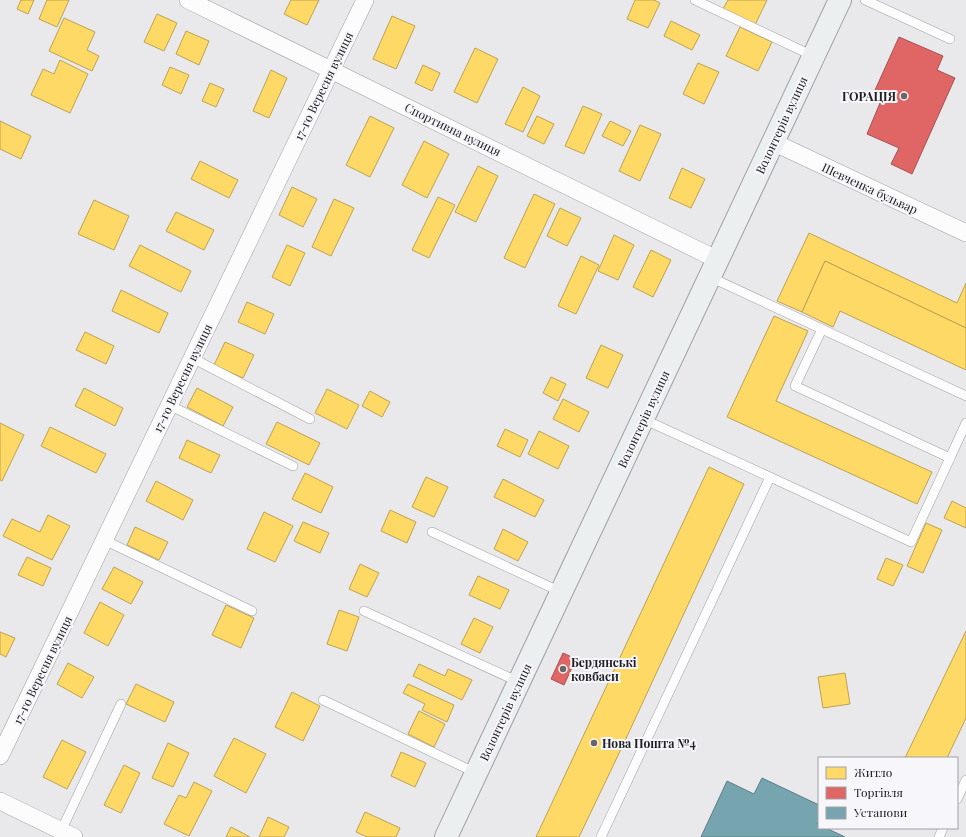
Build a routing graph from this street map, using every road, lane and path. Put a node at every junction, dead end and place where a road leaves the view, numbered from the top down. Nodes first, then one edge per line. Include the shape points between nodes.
1 (188, 0) edge
2 (365, 0) edge
3 (695, 0) edge
4 (840, 0) edge
5 (865, 0) edge
6 (950, 39) dead end
7 (814, 56) junction
8 (331, 70) junction
9 (773, 142) junction
10 (966, 233) edge
11 (714, 268) junction
12 (822, 329) junction
13 (192, 358) junction
14 (966, 396) edge
15 (170, 404) junction
16 (310, 419) dead end
17 (643, 419) junction
18 (966, 423) edge
19 (950, 458) junction
20 (293, 466) dead end
21 (770, 477) junction
22 (432, 532) dead end
23 (104, 540) junction
24 (561, 592) junction
25 (252, 611) dead end
26 (364, 611) dead end
27 (519, 682) junction
28 (323, 700) dead end
29 (121, 704) dead end
30 (0, 756) edge
31 (476, 773) junction
32 (966, 780) edge
33 (958, 797) edge
34 (0, 801) edge
35 (68, 834) edge
36 (446, 837) edge
37 (601, 837) edge

1 - 8 street, Спортивна вулиця
2 - 8 street, 17-го Вересня вулиця
3 - 7 lane
4 - 7 street, Волонтерів вулиця
5 - 6 lane
7 - 9 street, Волонтерів вулиця
8 - 11 street, Спортивна вулиця
8 - 13 street, 17-го Вересня вулиця
9 - 10 street, Шевченка бульвар
9 - 11 street, Волонтерів вулиця
11 - 12 lane
11 - 17 street, Волонтерів вулиця
12 - 14 lane
12 - 19 lane via 796,386
13 - 15 street, 17-го Вересня вулиця
13 - 16 lane
15 - 20 lane
15 - 23 street, 17-го Вересня вулиця
17 - 21 lane
17 - 24 street, Волонтерів вулиця
18 - 19 lane
19 - 21 lane via 911,542
21 - 37 lane
22 - 24 lane
23 - 25 lane
23 - 30 street, 17-го Вересня вулиця
24 - 27 street, Волонтерів вулиця
26 - 27 lane
27 - 31 street, Волонтерів вулиця
28 - 31 lane
29 - 35 lane
31 - 36 street, Волонтерів вулиця
32 - 33 lane
34 - 35 street

